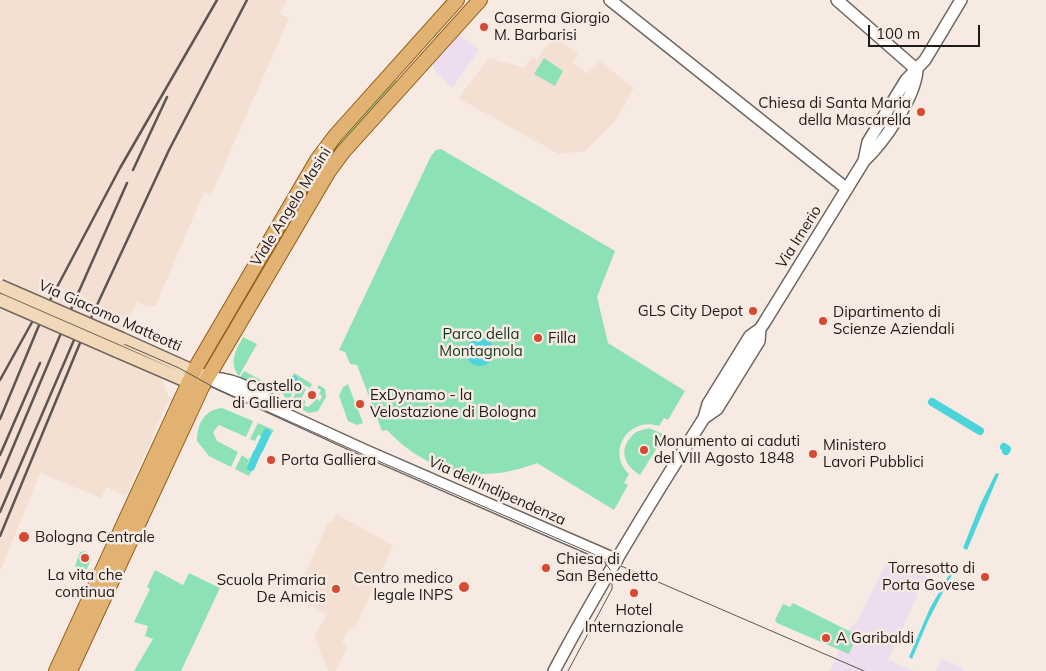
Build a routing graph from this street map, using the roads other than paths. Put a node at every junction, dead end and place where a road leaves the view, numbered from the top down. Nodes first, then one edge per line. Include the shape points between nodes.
1 (457, 0) edge
2 (480, 0) edge
3 (610, 0) edge
4 (837, 0) edge
5 (961, 0) edge
6 (917, 70) junction
7 (846, 189) junction
8 (266, 246) junction
9 (280, 254) junction
10 (0, 286) edge
11 (0, 300) edge
12 (119, 345) junction
13 (191, 377) junction
14 (206, 380) junction
15 (618, 560) junction
16 (77, 629) junction
17 (56, 671) edge
18 (61, 671) edge
19 (70, 671) edge
20 (554, 671) edge

1 - 8 main road, Viale Angelo Masini via 325,149
2 - 9 main road, Viale Angelo Masini via 339,158
3 - 7 street
4 - 6 street
5 - 6 street, Via Irnerio
6 - 7 street, Via Irnerio via 906,80 869,141 864,161
7 - 15 street, Via Irnerio via 760,329 750,336 708,404 704,418
8 - 9 main road
8 - 13 main road, Viale Angelo Masini
9 - 14 main road, Viale Angelo Masini
10 - 12 main road, Via Giacomo Matteotti, bridge
11 - 12 main road, Via Giacomo Matteotti, bridge
12 - 13 main road, Via Giacomo Matteotti
13 - 14 main road, Via Giacomo Matteotti
13 - 16 main road, Viale Angelo Masini
14 - 15 street, Via dell'Indipendenza via 230,380 364,450
14 - 19 main road, Viale Angelo Masini
15 - 20 street, Via Irnerio
16 - 17 main road
16 - 18 main road

